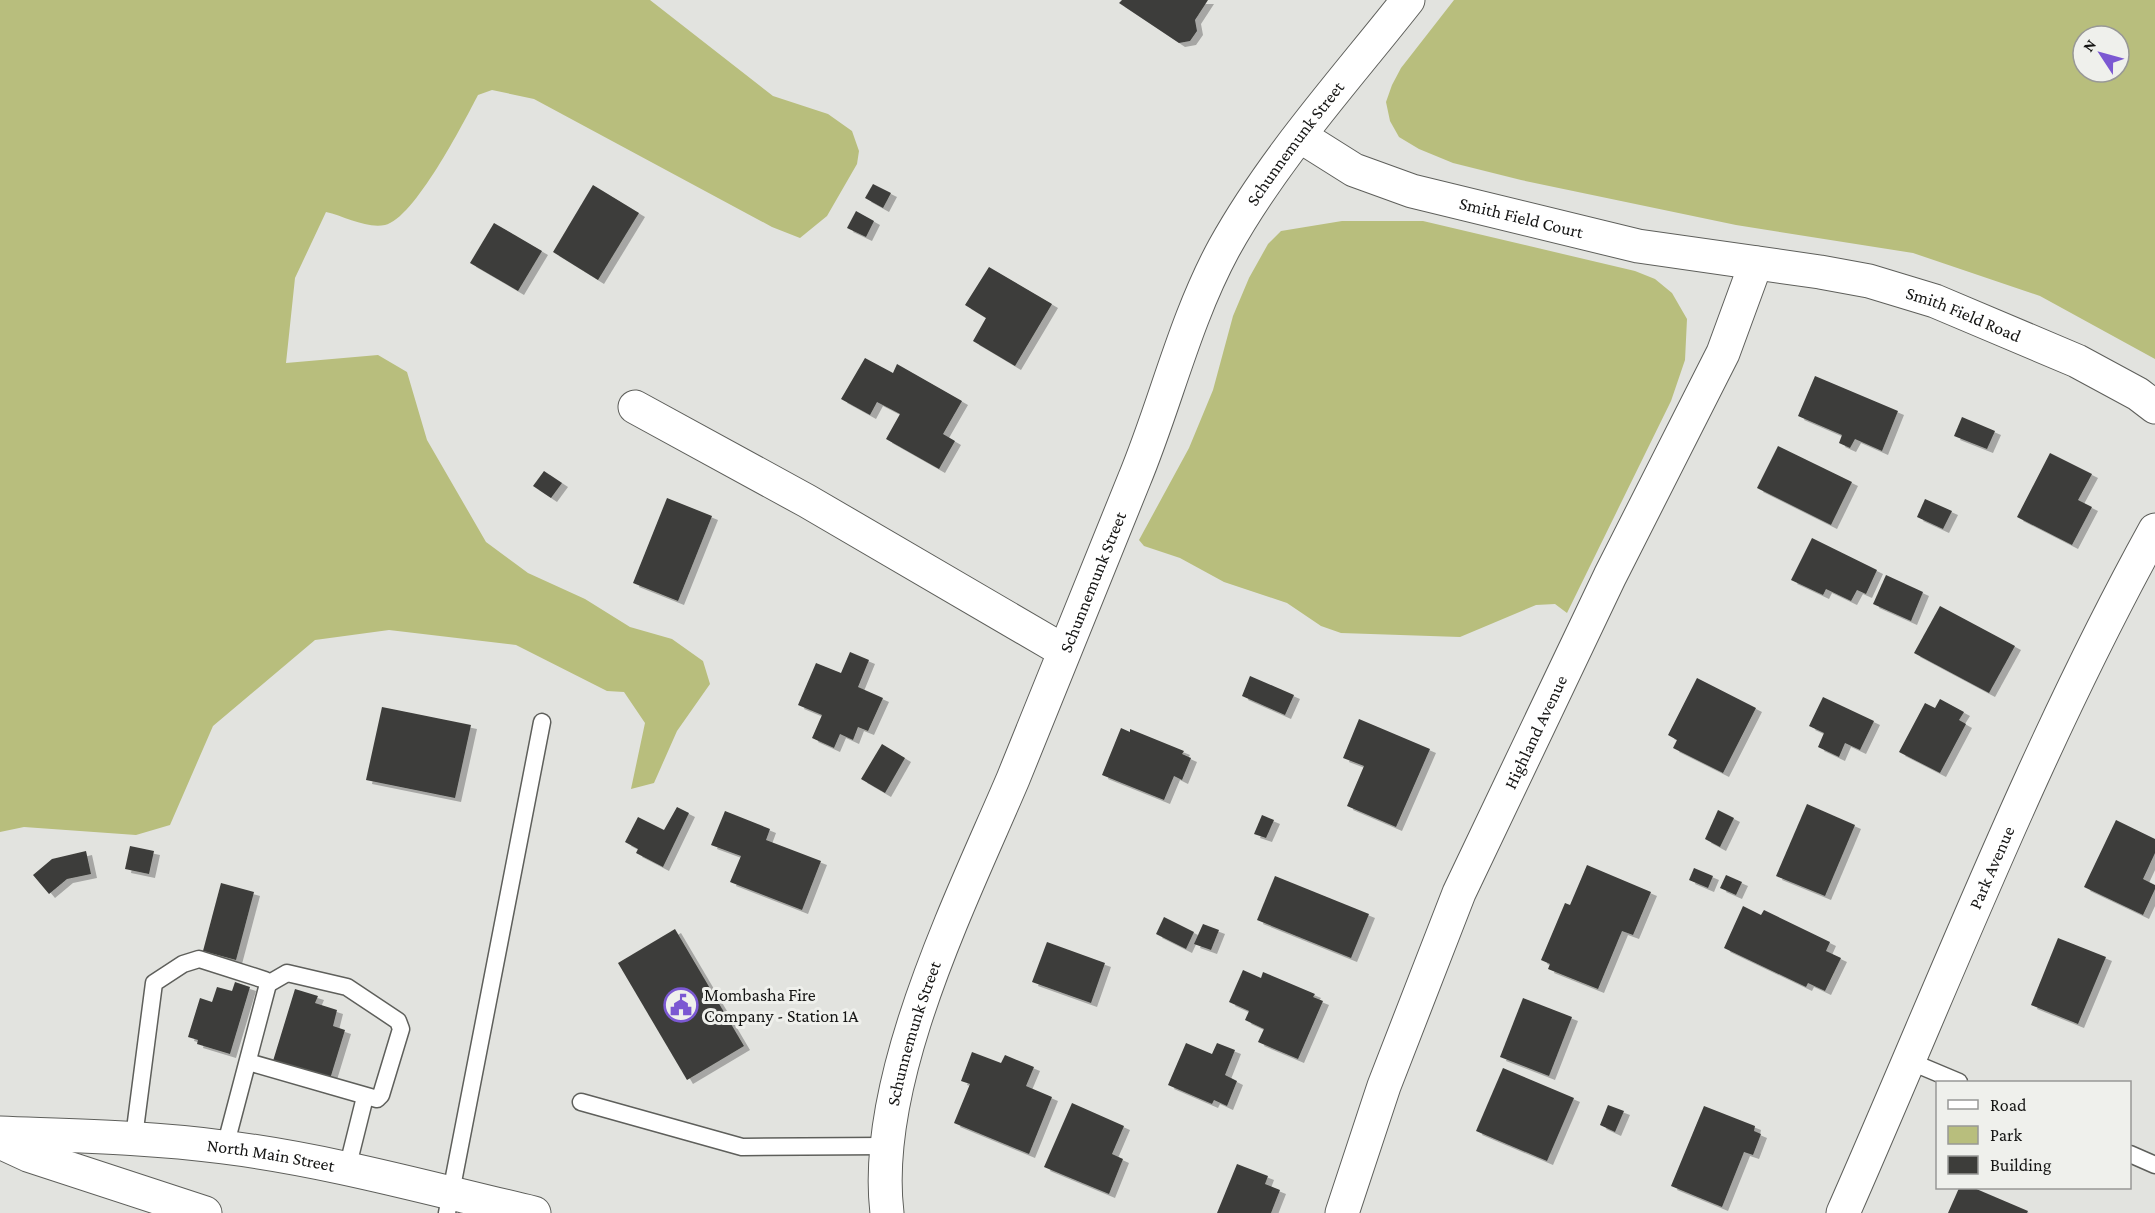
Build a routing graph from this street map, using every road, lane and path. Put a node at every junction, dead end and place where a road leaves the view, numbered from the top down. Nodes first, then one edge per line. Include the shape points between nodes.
1 (1408, 0) edge
2 (1300, 136) junction
3 (1756, 263) junction
4 (636, 407) dead end
5 (2155, 407) edge
6 (2155, 530) edge
7 (1064, 651) junction
8 (542, 722) dead end
9 (268, 984) junction
10 (1909, 1061) junction
11 (248, 1062) junction
12 (1954, 1081) edge
13 (365, 1097) junction
14 (581, 1102) dead end
15 (0, 1133) edge
16 (134, 1137) junction
17 (0, 1142) edge
18 (886, 1146) junction
19 (225, 1147) junction
20 (2131, 1154) edge
21 (2155, 1165) edge
22 (347, 1169) junction
23 (449, 1203) edge
24 (204, 1213) edge
25 (534, 1213) edge
26 (887, 1213) edge
27 (1342, 1213) edge
28 (1843, 1213) edge

1 - 2 street, Schunnemunk Street
2 - 3 street, Smith Field Court via 1354,170 1413,191 1638,246
2 - 7 street, Schunnemunk Street via 1226,245 1198,302 1136,475
3 - 5 street, Smith Field Road via 1869,281 1935,301 2077,360
3 - 27 street, Highland Avenue via 1723,354 1610,576 1459,893 1384,1086
4 - 7 street via 807,501
6 - 10 street, Park Avenue via 2109,612 2062,709
7 - 18 street, Schunnemunk Street via 914,1024
8 - 23 lane
9 - 11 lane
9 - 13 lane via 287,973 338,983 398,1021 401,1029 381,1095 377,1099
9 - 16 lane via 199,959 157,978 152,989
10 - 12 lane
10 - 28 street, Park Avenue
11 - 13 lane
11 - 19 lane
13 - 22 lane
14 - 18 lane via 742,1147
15 - 16 street, North Main Street
16 - 19 street, North Main Street
17 - 24 street via 28,1155
18 - 26 street, Schunnemunk Street
19 - 22 street, North Main Street
20 - 21 lane
22 - 23 street, North Main Street
23 - 25 street, North Main Street

